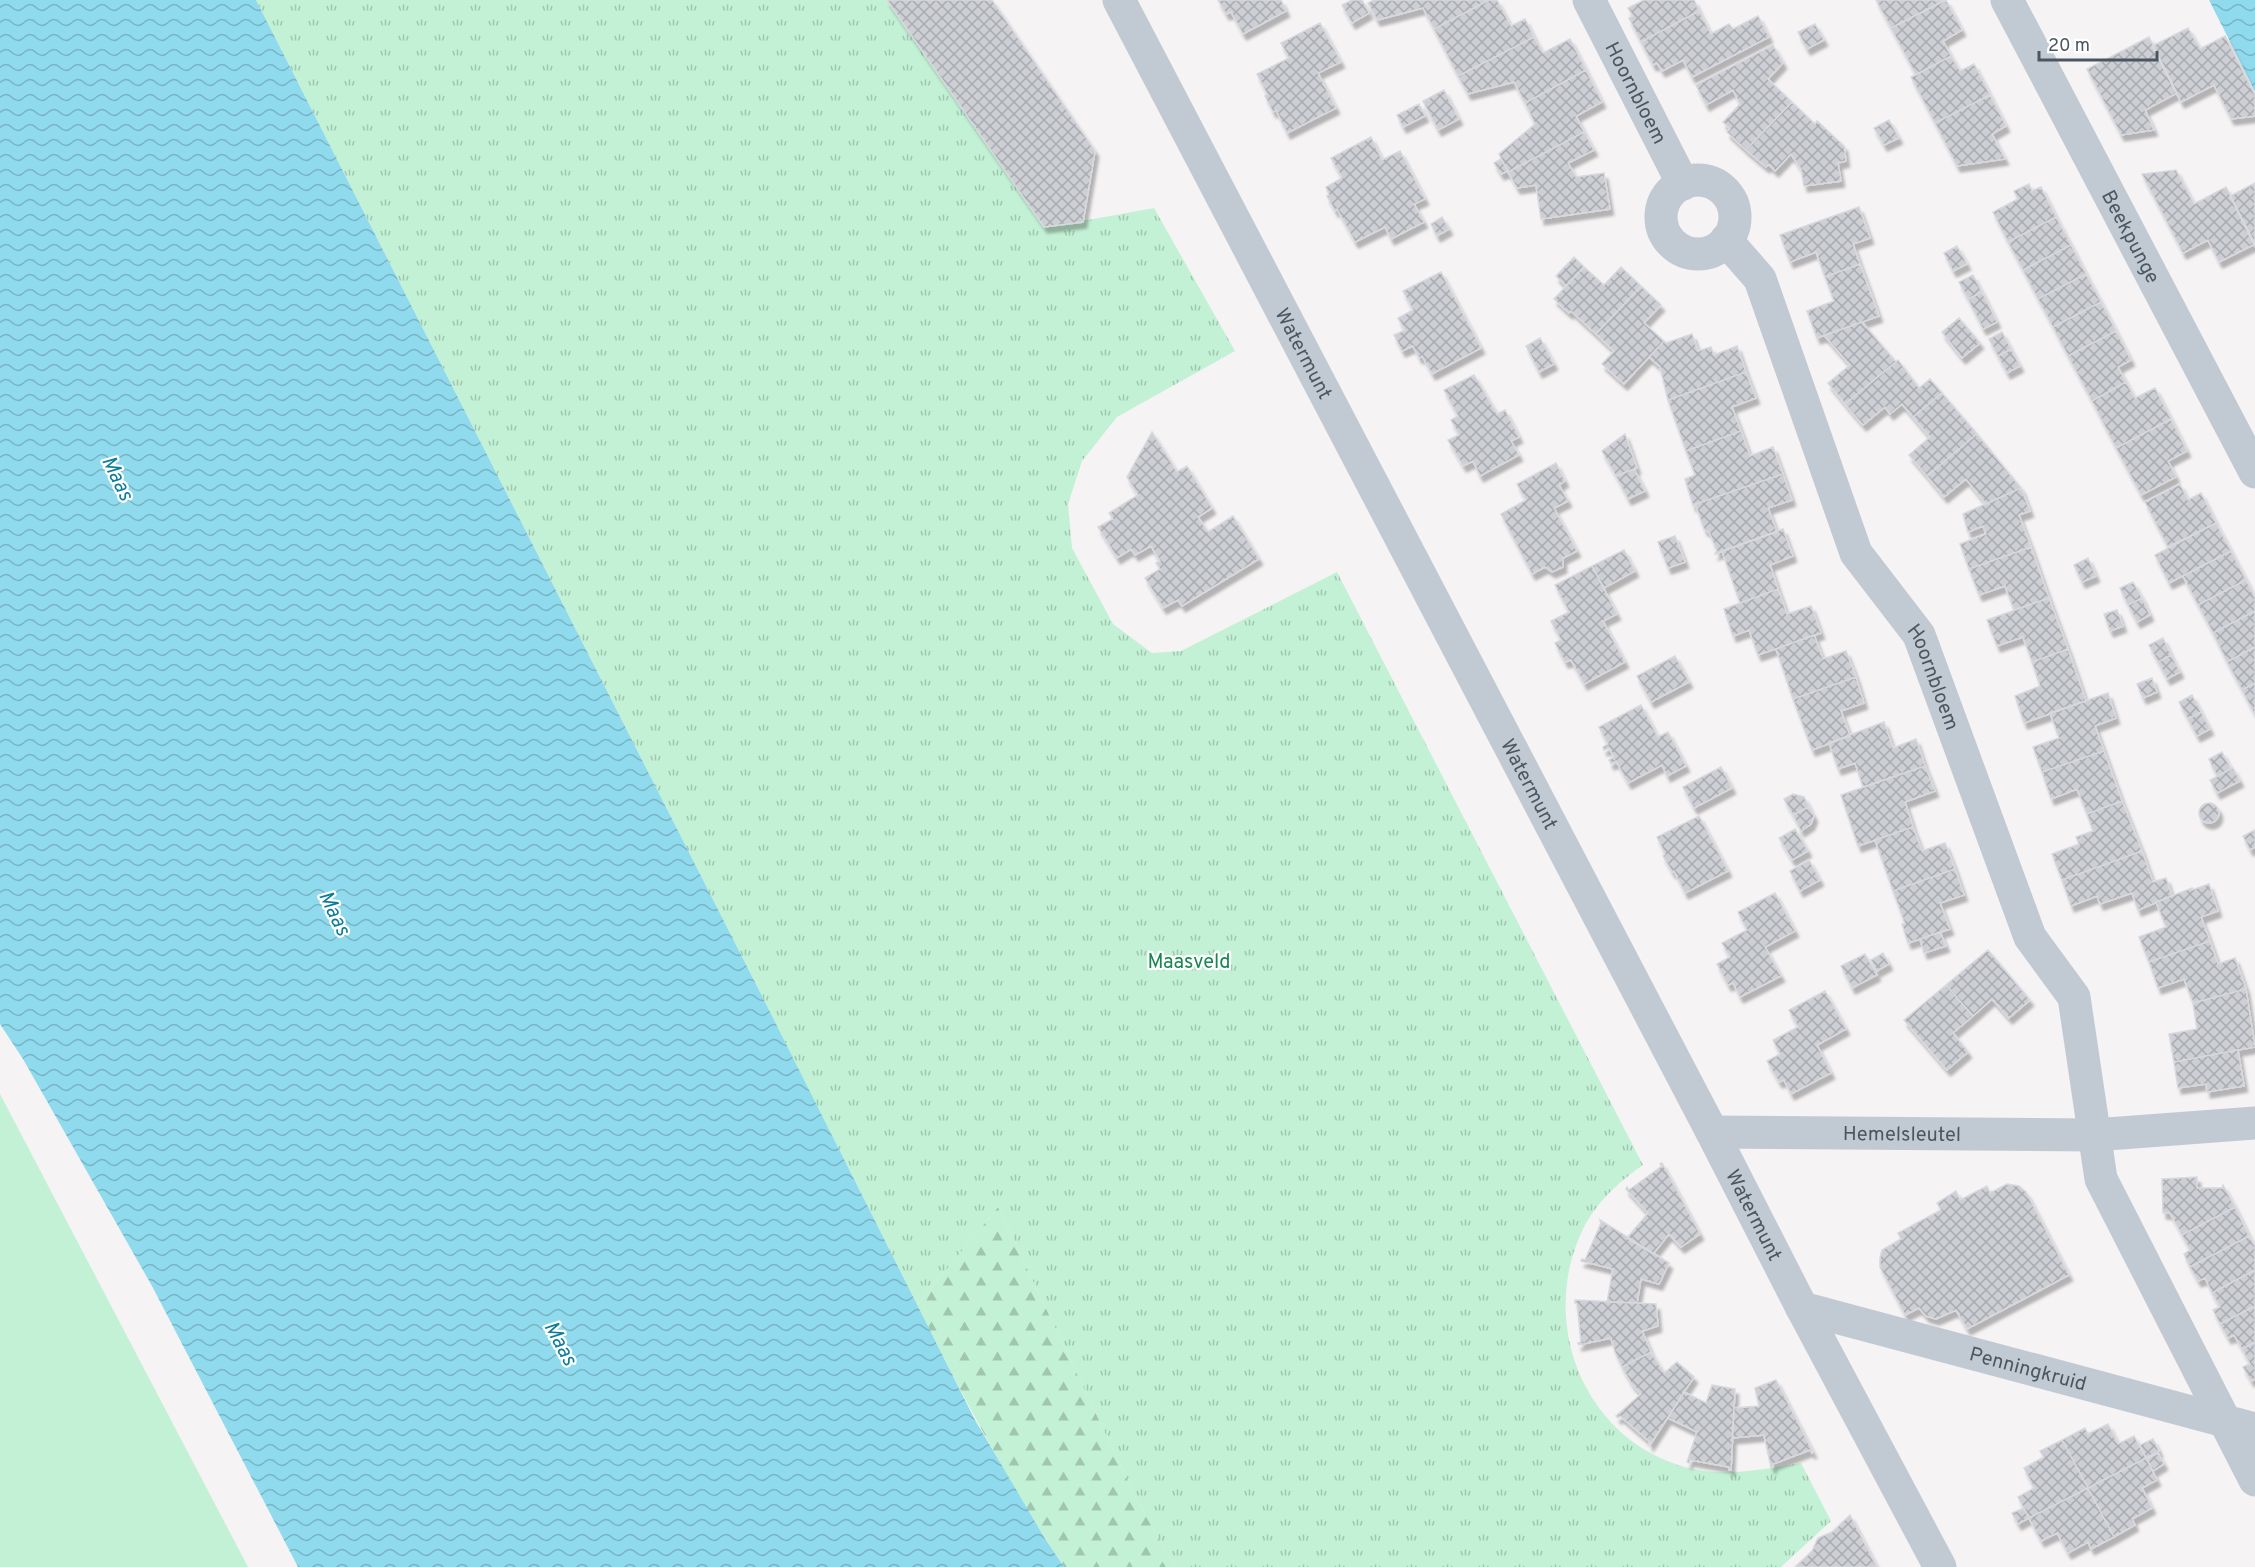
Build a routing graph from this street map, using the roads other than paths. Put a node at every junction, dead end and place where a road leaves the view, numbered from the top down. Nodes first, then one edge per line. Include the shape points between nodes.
1 (1119, 0) edge
2 (1589, 0) edge
3 (2007, 0) edge
4 (1683, 184) junction
5 (1726, 240) junction
6 (2255, 472) edge
7 (2255, 1123) edge
8 (1712, 1132) junction
9 (2094, 1135) junction
10 (1802, 1308) junction
11 (2224, 1421) junction
12 (2255, 1429) edge
13 (2255, 1480) edge
14 (1940, 1567) edge

1 - 8 street, Watermunt
2 - 4 street, Hoornbloem
3 - 6 street, Beekpunge
4 - 5 street via 1704,181 1724,191 1734,210 1732,231
4 - 5 street via 1672,191 1663,207 1662,225 1667,236 1674,245 1695,254 1707,253
5 - 9 street, Hoornbloem via 1760,279 1856,553 1919,635 2030,937 2074,997
7 - 9 street, Hemelsleutel
8 - 9 street, Hemelsleutel
8 - 10 street, Watermunt
9 - 11 street via 2101,1179
10 - 11 street, Penningkruid
10 - 14 street, Watermunt
11 - 12 street, Penningkruid
11 - 13 street

